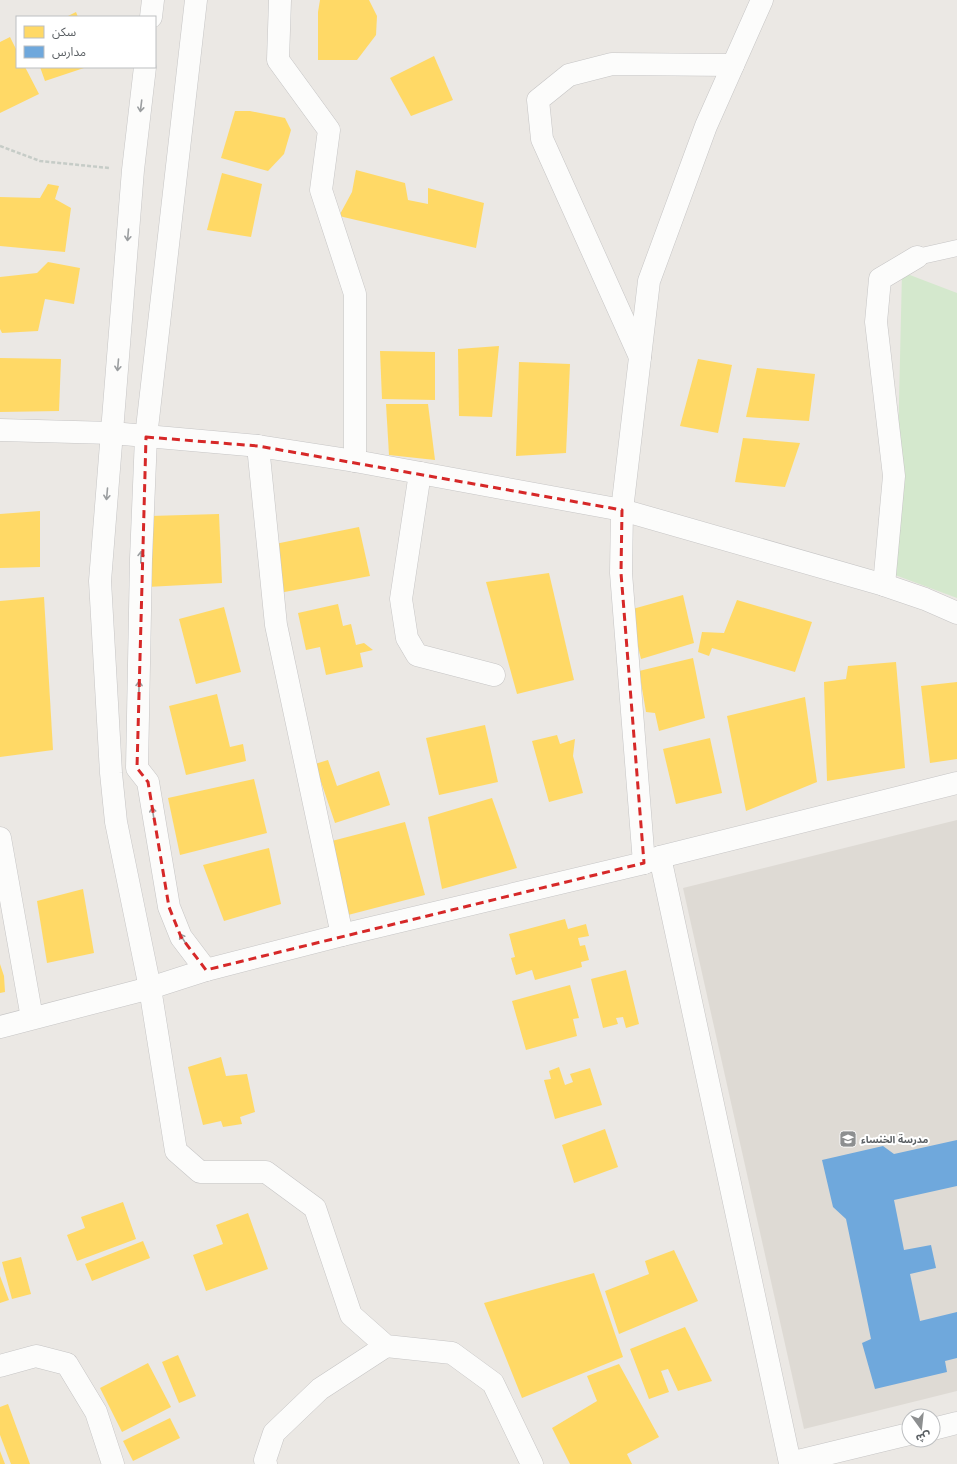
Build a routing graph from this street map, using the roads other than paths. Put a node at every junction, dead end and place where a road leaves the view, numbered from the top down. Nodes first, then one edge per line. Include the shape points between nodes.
1 (153, 0) edge
2 (196, 0) edge
3 (280, 0) edge
4 (762, 0) edge
5 (151, 16) edge
6 (733, 65) junction
7 (145, 68) edge
8 (957, 248) edge
9 (917, 257) joint
10 (640, 358) junction
11 (0, 430) edge
12 (112, 434) junction
13 (146, 437) junction
14 (258, 446) junction
15 (355, 461) junction
16 (420, 473) junction
17 (622, 510) junction
18 (884, 585) junction
19 (957, 613) edge
20 (494, 675) dead end
21 (957, 783) edge
22 (0, 838) edge
23 (652, 860) junction
24 (342, 935) junction
25 (206, 970) junction
26 (150, 988) junction
27 (32, 1018) junction
28 (0, 1027) edge
29 (386, 1346) junction
30 (0, 1366) edge
31 (957, 1423) edge
32 (941, 1427) edge
33 (901, 1436) edge
34 (790, 1463) edge
35 (113, 1464) edge
36 (266, 1464) edge
37 (532, 1464) edge

1 - 5 street
2 - 13 street
3 - 15 street via 278,60 330,130 321,190 355,294
4 - 6 street
6 - 10 street via 706,126 649,281
6 - 10 street via 612,64 569,75 538,100 542,139
7 -> 12 street via 133,170
8 - 9 lane
9 - 18 street via 880,279 876,322 894,476
10 - 17 street
11 - 12 street
12 - 13 street
12 -> 26 street via 100,580 111,773 116,822
13 - 14 street
25 -> 13 street via 182,937 169,907 148,782 137,768
14 - 15 street
14 - 24 street via 276,625
15 - 16 street
16 - 17 street
16 - 20 street via 402,599 407,638 416,655
17 - 18 street
17 - 23 street via 621,572
18 - 19 street
21 - 23 street
22 - 27 street
23 - 24 street
23 - 34 street
24 - 25 street
25 - 26 street
26 - 27 street
26 - 29 street via 176,1151 200,1172 266,1172 315,1208 351,1315
27 - 28 street
29 - 36 street via 320,1389 274,1433
29 - 37 street via 452,1353 493,1383
30 - 35 street via 36,1356 67,1364 96,1412
31 - 32 street
33 - 34 street

